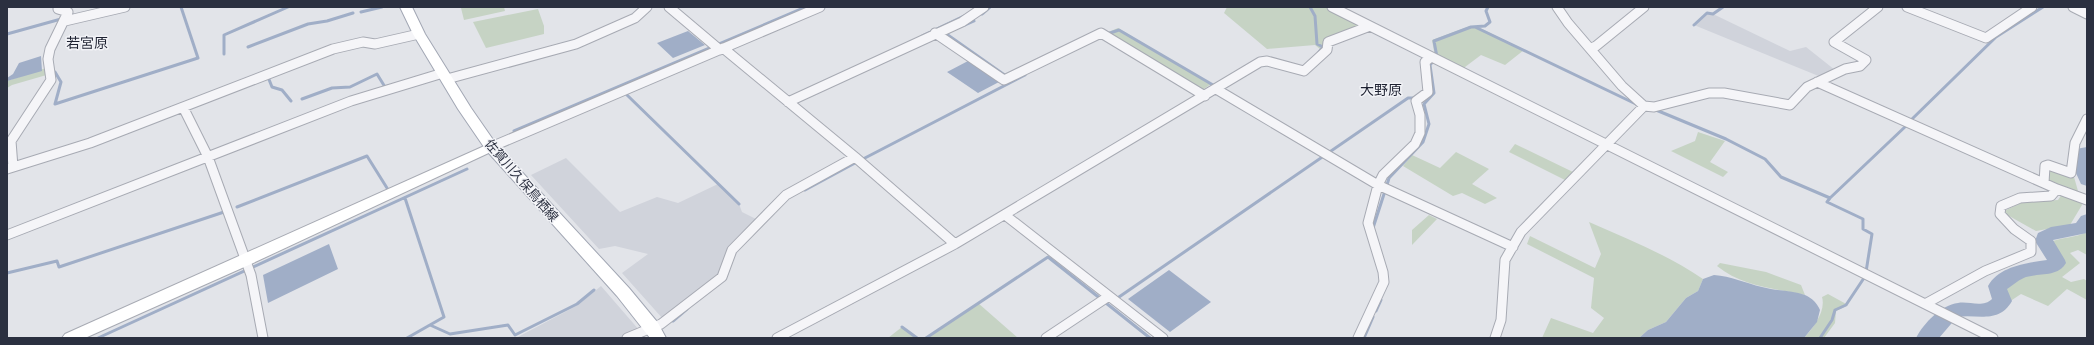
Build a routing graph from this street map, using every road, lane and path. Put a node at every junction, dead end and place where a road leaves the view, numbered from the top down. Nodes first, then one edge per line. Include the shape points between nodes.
1 (59, 7) edge
2 (125, 7) edge
3 (406, 7) edge
4 (647, 7) edge
5 (669, 7) edge
6 (820, 7) edge
7 (984, 7) edge
8 (1332, 7) edge
9 (1557, 7) edge
10 (1644, 7) edge
11 (1878, 7) edge
12 (1907, 7) edge
13 (2032, 7) edge
14 (2073, 7) edge
15 (2087, 14) edge
16 (65, 21) junction
17 (1370, 26) junction
18 (935, 33) junction
19 (419, 34) junction
20 (1590, 48) junction
21 (722, 49) junction
22 (1432, 57) junction
23 (445, 76) junction
24 (1817, 82) junction
25 (1216, 89) junction
26 (1205, 96) junction
27 (788, 102) junction
28 (1644, 106) junction
29 (183, 107) junction
30 (2087, 119) edge
31 (1605, 144) junction
32 (492, 147) junction
33 (208, 157) junction
34 (855, 157) junction
35 (10, 168) edge
36 (2044, 183) junction
37 (1378, 185) junction
38 (2058, 189) junction
39 (2086, 200) edge
40 (1005, 215) junction
41 (7, 236) edge
42 (955, 244) junction
43 (1513, 246) junction
44 (248, 267) junction
45 (1105, 299) junction
46 (1925, 304) junction
47 (655, 333) edge
48 (70, 338) edge
49 (263, 338) edge
50 (627, 338) edge
51 (777, 338) edge
52 (1046, 338) edge
53 (1163, 338) edge
54 (1358, 338) edge
55 (1495, 338) edge
56 (1993, 338) edge

1 - 16 street via 58,9 68,12
2 - 16 street
3 - 19 main road, 佐賀川久保鳥栖線
4 - 23 street via 635,18 576,44
5 - 21 street
6 - 21 street
7 - 18 street via 962,22
8 - 17 street
9 - 20 street
10 - 20 street via 1596,46
11 - 24 street via 1834,42 1866,60 1860,66 1845,69
12 - 13 street via 1986,38
14 - 15 street
16 - 35 street via 50,49 48,59 51,80 11,141
17 - 22 street
17 - 25 street via 1328,42 1327,50 1304,70 1267,61 1260,62
18 - 26 street via 1004,80 1101,33
18 - 27 street
19 - 23 main road, 佐賀川久保鳥栖線
19 - 29 street via 375,44 363,42 333,49
20 - 28 street via 1622,86
21 - 27 street
21 - 32 street
22 - 31 street
22 - 37 street via 1425,62 1428,92 1416,101 1420,115 1420,133 1415,144 1383,174
23 - 32 main road, 佐賀川久保鳥栖線
23 - 33 street via 351,101
24 - 28 street via 1807,87 1790,105 1724,93 1709,93 1654,107
24 - 36 street
25 - 26 street
25 - 37 street
26 - 40 street
27 - 34 street
28 - 31 street
29 - 33 street
29 - 35 street via 107,136
30 - 36 street via 2074,142 2070,173 2045,166
31 - 43 street via 1521,232
31 - 46 street
32 - 44 street
32 - 47 main road, 佐賀川久保鳥栖線 via 622,292
33 - 41 street
33 - 44 street
34 - 42 street
34 - 47 street via 786,195 732,250 722,277 661,324
36 - 38 street
37 - 43 street
37 - 54 street via 1368,223 1384,282
38 - 39 street
38 - 46 street via 2051,196 2020,198 2001,206 2000,214 2031,241 2031,252 1984,271
40 - 42 street
40 - 45 street
42 - 51 street
43 - 55 street via 1505,260 1501,320
44 - 48 street
44 - 49 street
45 - 52 street
45 - 53 street
46 - 56 street
47 - 50 street

